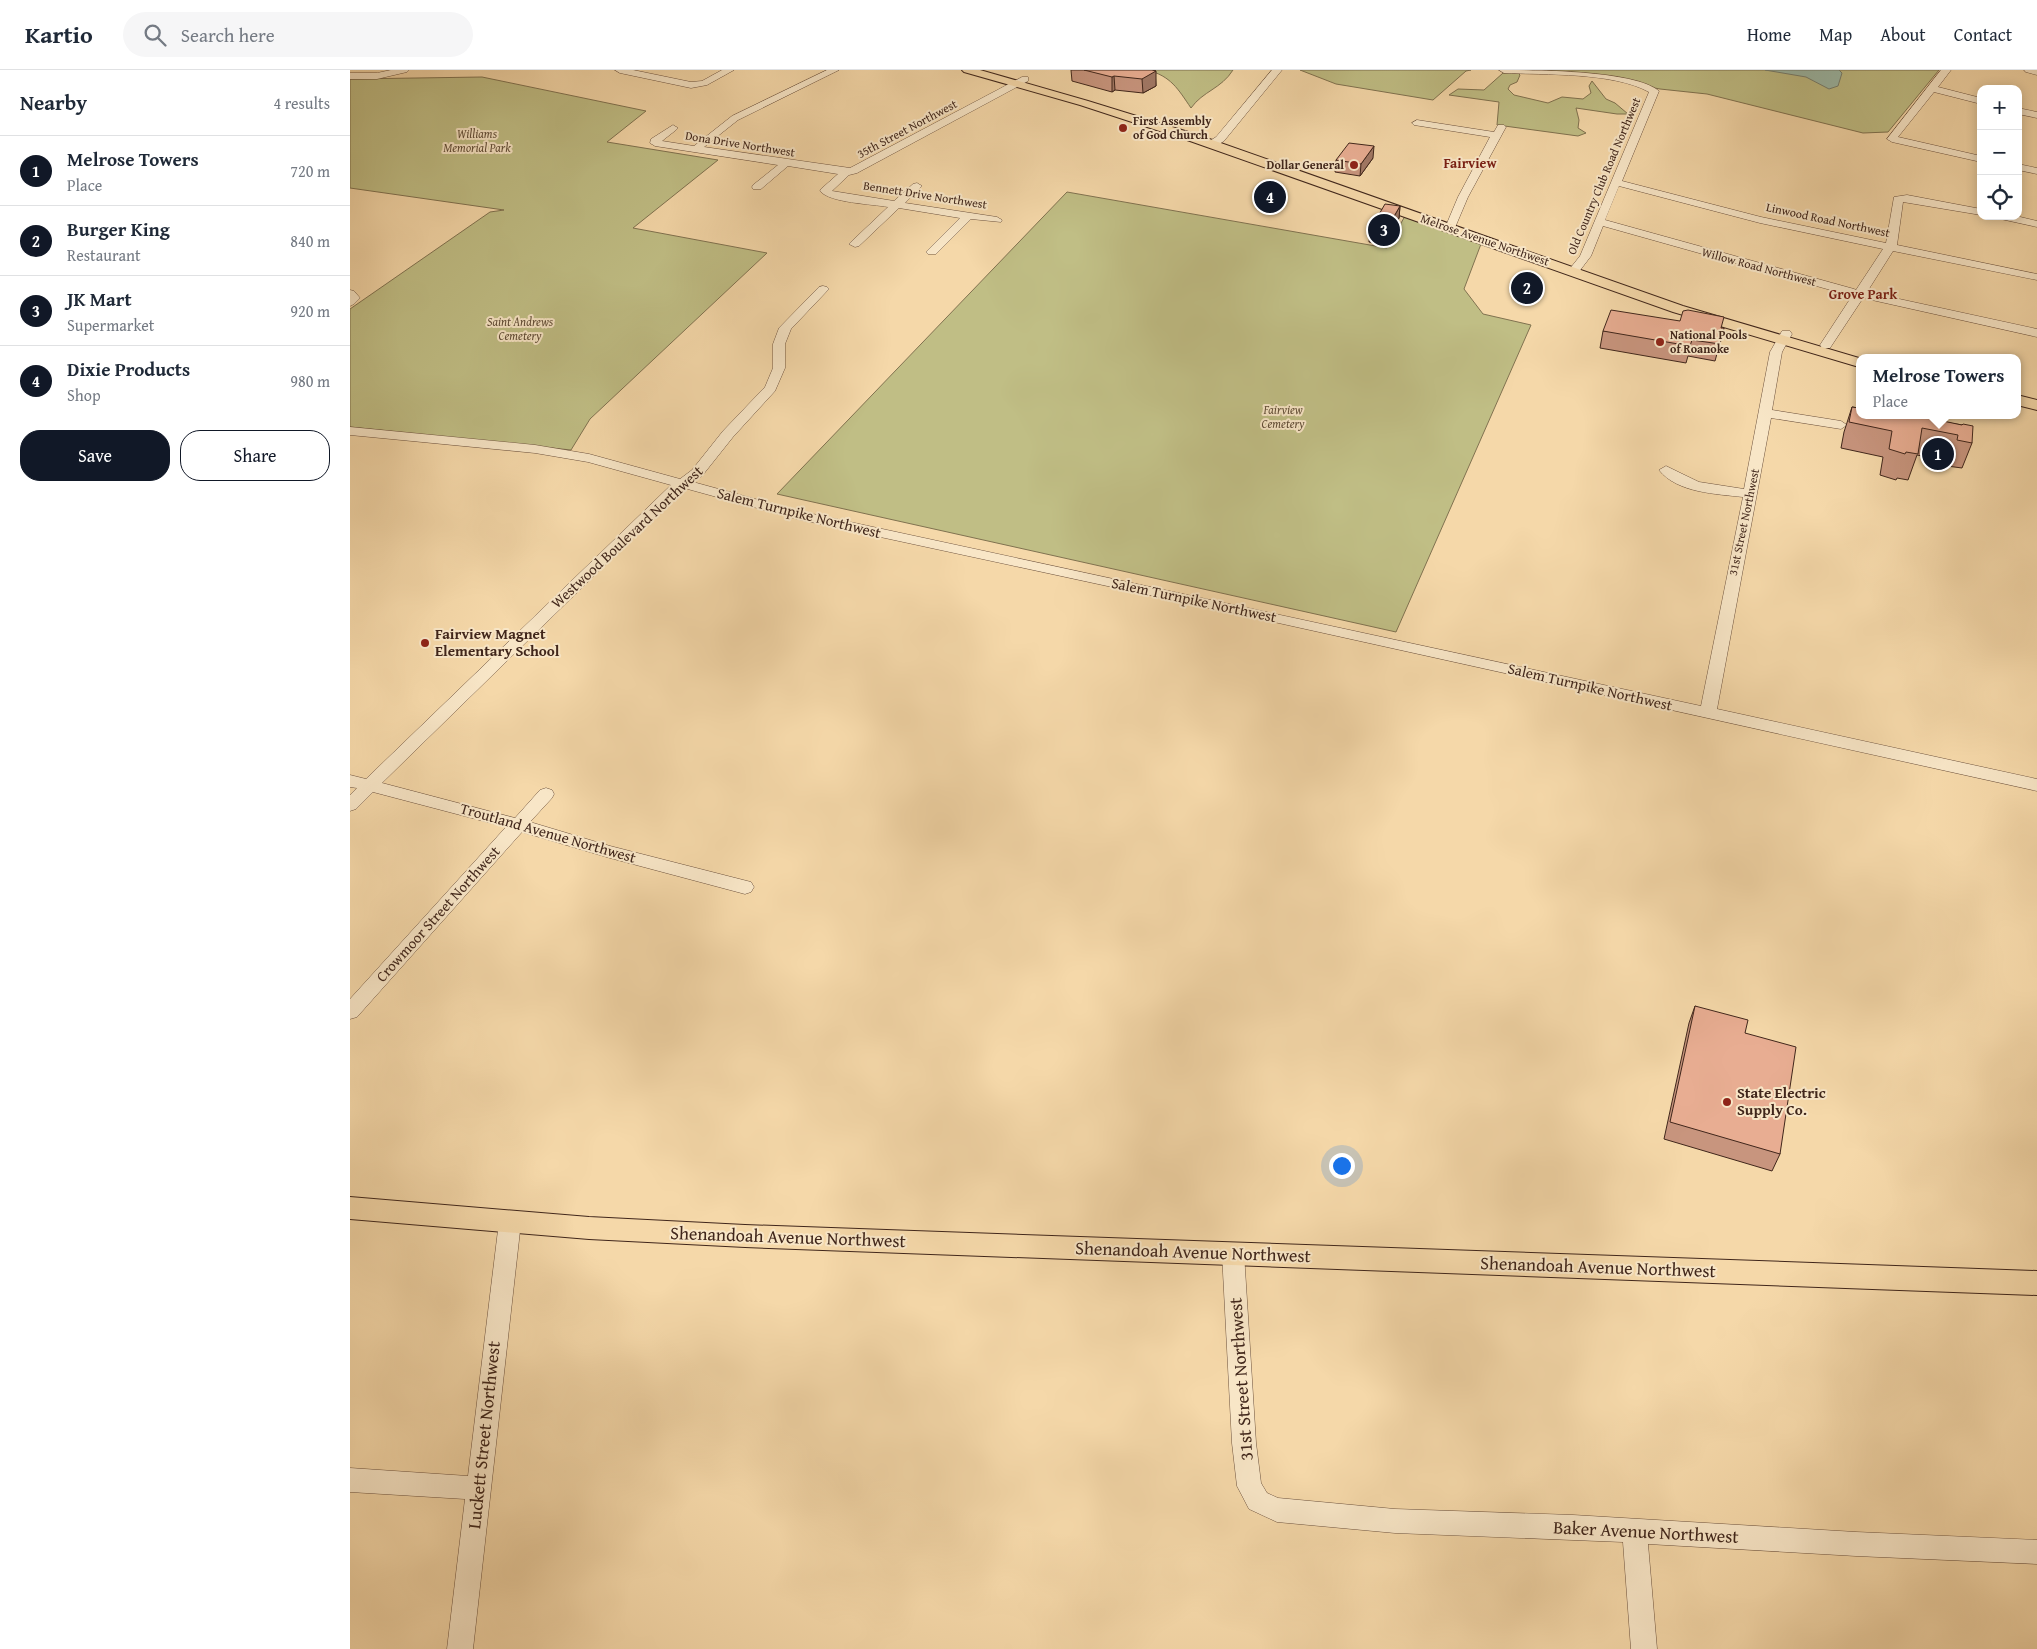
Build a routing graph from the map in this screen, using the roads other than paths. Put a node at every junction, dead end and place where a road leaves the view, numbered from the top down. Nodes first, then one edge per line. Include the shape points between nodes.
1 (404, 70) edge
2 (620, 70) edge
3 (728, 70) edge
4 (834, 70) edge
5 (968, 70) edge
6 (992, 70) edge
7 (1277, 70) edge
8 (1504, 70) edge
9 (1946, 70) edge
10 (2029, 70) edge
11 (390, 71) edge
12 (2037, 72) edge
13 (350, 76) edge
14 (1021, 81) junction
15 (1931, 88) junction
16 (1977, 100) edge
17 (2022, 112) edge
18 (2037, 115) edge
19 (1417, 123) dead end
20 (673, 128) dead end
21 (1216, 142) junction
22 (695, 150) junction
23 (1977, 157) edge
24 (786, 164) junction
25 (2022, 168) edge
26 (2037, 171) edge
27 (846, 172) junction
28 (1615, 182) junction
29 (917, 186) dead end
30 (756, 187) dead end
31 (850, 198) joint
32 (897, 205) junction
33 (1977, 211) edge
34 (968, 216) junction
35 (997, 220) dead end
36 (2018, 220) edge
37 (1599, 222) junction
38 (1451, 224) junction
39 (2037, 224) edge
40 (855, 244) dead end
41 (1890, 247) junction
42 (932, 252) dead end
43 (1577, 268) junction
44 (2037, 277) edge
45 (823, 288) dead end
46 (350, 293) edge
47 (1858, 293) junction
48 (350, 302) edge
49 (2037, 333) edge
50 (1784, 337) junction
51 (1826, 345) junction
52 (1860, 354) edge
53 (1856, 362) edge
54 (2021, 392) edge
55 (2037, 396) edge
56 (2021, 401) edge
57 (2037, 405) edge
58 (1765, 413) junction
59 (1841, 425) dead end
60 (350, 431) edge
61 (1666, 470) dead end
62 (681, 484) junction
63 (1750, 494) junction
64 (1708, 713) junction
65 (350, 781) edge
66 (370, 785) junction
67 (2037, 785) edge
68 (546, 794) dead end
69 (350, 805) edge
70 (519, 824) junction
71 (745, 887) dead end
72 (350, 1012) edge
73 (350, 1208) edge
74 (510, 1222) junction
75 (1233, 1254) junction
76 (2037, 1283) edge
77 (350, 1480) edge
78 (478, 1488) junction
79 (1258, 1501) joint
80 (1635, 1531) junction
81 (2037, 1552) edge
82 (460, 1649) edge
83 (1644, 1649) edge

1 - 11 street
2 - 3 street via 687,84 697,84
4 - 22 street via 734,118
5 - 14 main road, Melrose Avenue Northwest
6 - 14 main road, Melrose Avenue Northwest
7 - 21 street
8 - 28 street, Old Country Club Road Northwest via 1616,79 1652,89 1654,93
9 - 15 street
10 - 12 street
11 - 13 street via 377,76
14 - 21 main road, Melrose Avenue Northwest
14 - 27 street, 35th Street Northwest via 915,140
15 - 16 street
15 - 23 street via 1892,139
17 - 18 street
19 - 38 street via 1498,131
20 - 22 street, Dona Drive Northwest via 655,143
21 - 38 main road, Melrose Avenue Northwest
22 - 24 street, Dona Drive Northwest
24 - 27 street, Dona Drive Northwest
24 - 30 street
25 - 26 street
27 - 31 street, 35th Street Northwest via 825,191
28 - 37 street, Old Country Club Road Northwest
28 - 41 street, Linwood Road Northwest via 1760,220
29 - 32 street
31 - 32 street, Bennett Drive Northwest
32 - 34 street, Bennett Drive Northwest
32 - 40 street
33 - 41 street via 1900,198
34 - 35 street, Bennett Drive Northwest
34 - 42 street
36 - 39 street
37 - 43 street, Old Country Club Road Northwest
37 - 47 street, Willow Road Northwest
38 - 43 main road, Melrose Avenue Northwest
41 - 44 street, Linwood Road Northwest
41 - 47 street
43 - 50 main road, Melrose Avenue Northwest
45 - 62 street, Westwood Boulevard Northwest via 782,334 779,368 771,388 697,473
46 - 48 street via 354,298
47 - 49 street, Willow Road Northwest
47 - 51 street
50 - 51 main road, Melrose Avenue Northwest
50 - 53 main road, Melrose Avenue Northwest
50 - 58 street, 31st Street Northwest via 1776,352
51 - 52 main road, Melrose Avenue Northwest
54 - 55 main road
56 - 57 main road
58 - 59 street
58 - 63 street, 31st Street Northwest
60 - 62 street, Salem Turnpike Northwest via 568,454 624,466
61 - 63 street via 1679,480
62 - 64 street, Salem Turnpike Northwest via 797,515
62 - 66 street, Westwood Boulevard Northwest
63 - 64 street, 31st Street Northwest
64 - 67 street, Salem Turnpike Northwest
65 - 66 street, Troutland Avenue Northwest
66 - 69 street, Westwood Boulevard Northwest
66 - 70 street, Troutland Avenue Northwest
68 - 70 street, Crowmoor Street Northwest
70 - 71 street, Troutland Avenue Northwest via 610,852
70 - 72 street, Crowmoor Street Northwest
73 - 74 main road, Shenandoah Avenue Northwest
74 - 75 main road, Shenandoah Avenue Northwest via 746,1236
74 - 78 street, Luckett Street Northwest
75 - 76 main road, Shenandoah Avenue Northwest
75 - 79 street, 31st Street Northwest via 1244,1443 1249,1486
77 - 78 street
78 - 82 street, Luckett Street Northwest
79 - 80 street, Baker Avenue Northwest via 1277,1510 1395,1521
80 - 81 street, Baker Avenue Northwest
80 - 83 street

